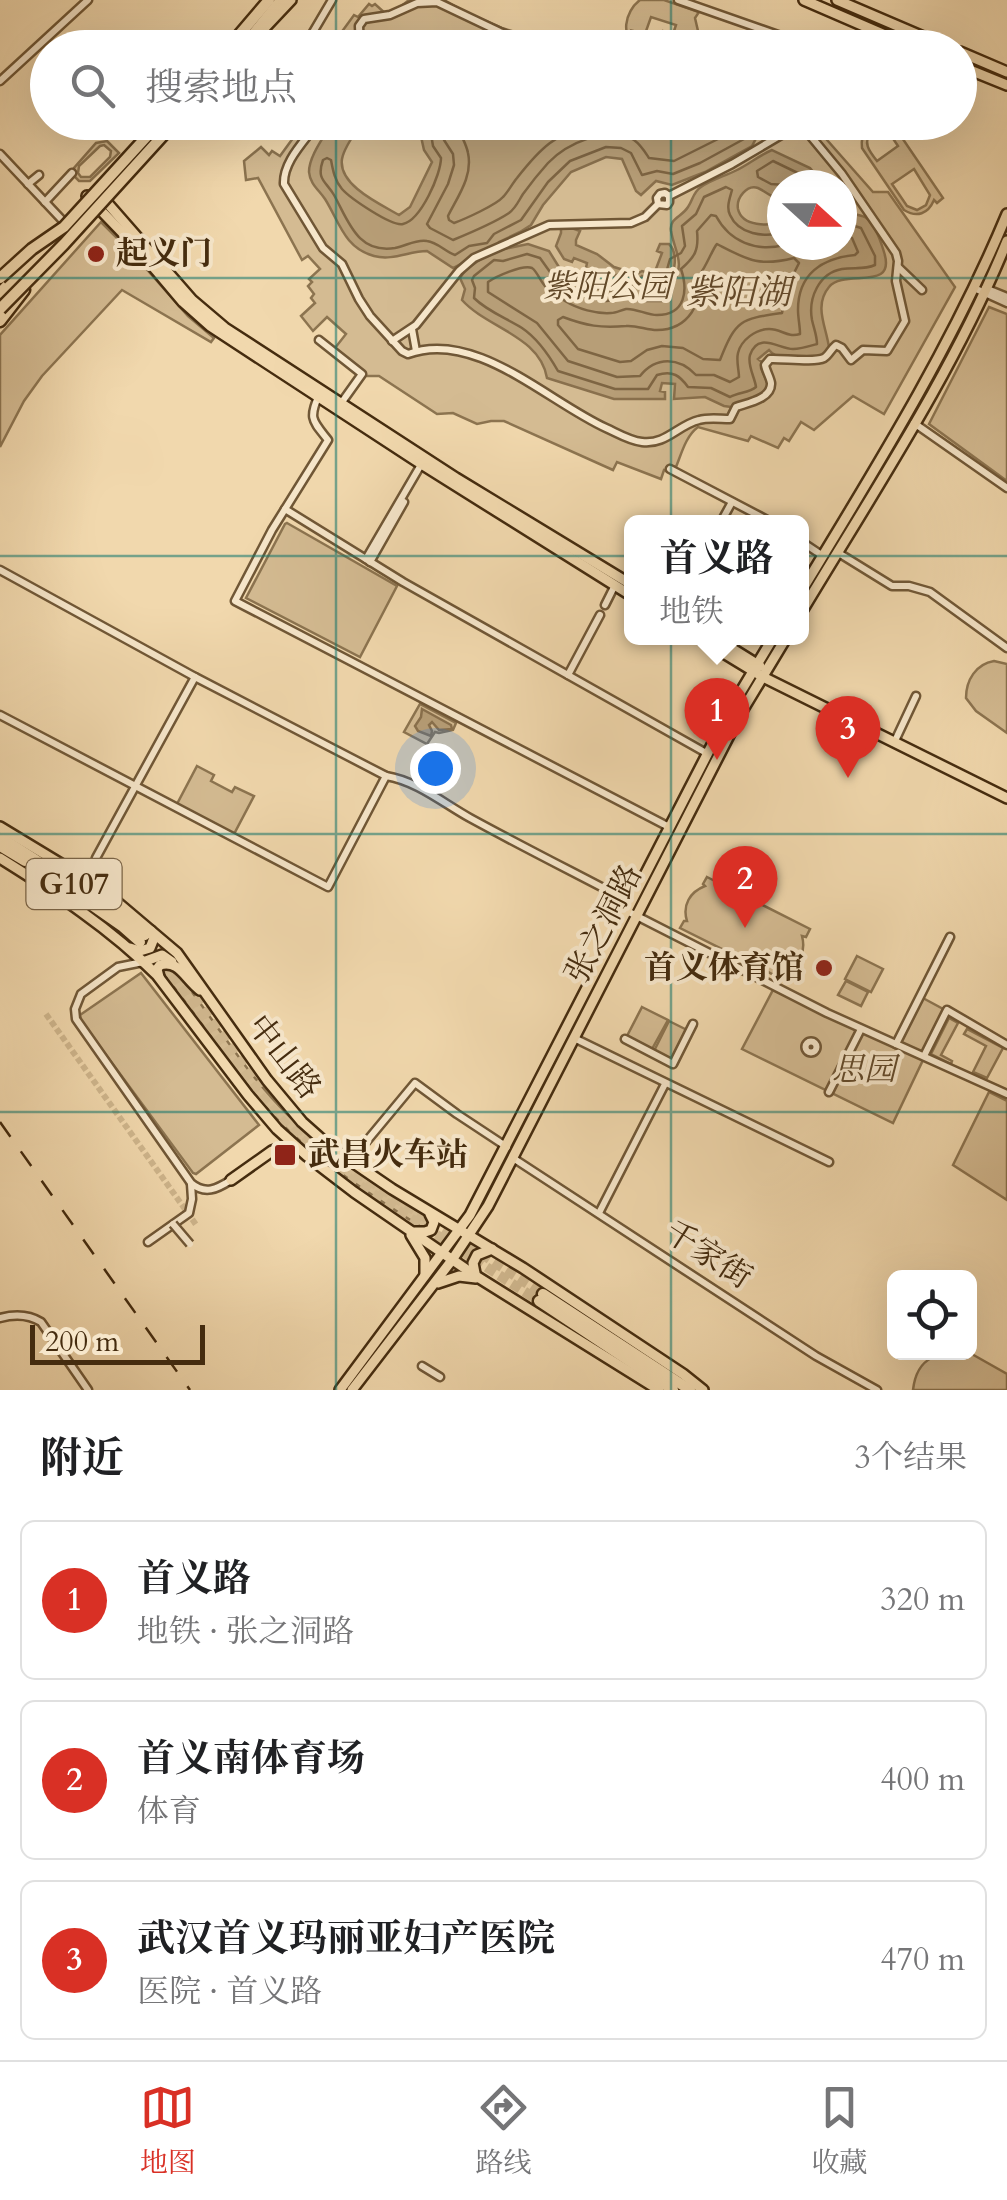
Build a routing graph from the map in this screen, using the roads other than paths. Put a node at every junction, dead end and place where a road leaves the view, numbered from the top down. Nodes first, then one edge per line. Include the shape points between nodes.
1 (88, 0) edge
2 (269, 0) edge
3 (279, 0) edge
4 (291, 0) edge
5 (332, 0) edge
6 (678, 0) edge
7 (804, 0) edge
8 (838, 0) edge
9 (851, 3) edge
10 (55, 30) edge
11 (245, 30) edge
12 (249, 30) edge
13 (257, 30) edge
14 (262, 30) edge
15 (314, 30) edge
16 (360, 30) edge
17 (496, 30) edge
18 (764, 30) edge
19 (873, 30) edge
20 (910, 30) edge
21 (30, 53) edge
22 (977, 59) edge
23 (1007, 72) edge
24 (977, 73) edge
25 (0, 81) edge
26 (1007, 85) edge
27 (142, 140) edge
28 (143, 140) edge
29 (157, 140) edge
30 (157, 140) edge
31 (306, 140) edge
32 (771, 140) edge
33 (813, 140) edge
34 (0, 154) edge
35 (72, 173) dead end
36 (39, 175) dead end
37 (28, 184) junction
38 (91, 192) junction
39 (98, 201) junction
40 (45, 202) junction
41 (1007, 214) edge
42 (64, 224) junction
43 (1007, 240) edge
44 (41, 266) junction
45 (897, 266) junction
46 (0, 278) edge
47 (980, 288) junction
48 (0, 290) edge
49 (922, 290) dead end
50 (1007, 300) edge
51 (0, 309) edge
52 (0, 321) edge
53 (412, 329) junction
54 (319, 340) dead end
55 (392, 340) junction
56 (416, 351) junction
57 (320, 393) junction
58 (342, 402) junction
59 (909, 420) junction
60 (424, 462) junction
61 (670, 469) dead end
62 (1007, 488) edge
63 (732, 502) junction
64 (284, 509) junction
65 (725, 515) edge
66 (755, 515) edge
67 (809, 547) edge
68 (837, 552) junction
69 (823, 556) junction
70 (368, 560) junction
71 (0, 570) edge
72 (809, 579) edge
73 (624, 580) edge
74 (614, 585) junction
75 (624, 591) edge
76 (809, 599) edge
77 (604, 605) dead end
78 (599, 614) dead end
79 (712, 645) edge
80 (725, 645) edge
81 (770, 645) edge
82 (780, 645) edge
83 (1007, 648) edge
84 (760, 671) junction
85 (567, 675) junction
86 (195, 677) junction
87 (916, 696) dead end
88 (0, 714) edge
89 (894, 743) junction
90 (708, 754) junction
91 (386, 776) junction
92 (135, 786) junction
93 (1007, 798) edge
94 (0, 827) edge
95 (670, 828) junction
96 (0, 837) edge
97 (0, 846) edge
98 (0, 858) edge
99 (84, 878) junction
100 (632, 910) junction
101 (144, 935) junction
102 (950, 936) dead end
103 (128, 947) junction
104 (143, 962) junction
105 (178, 968) junction
106 (159, 978) junction
107 (206, 994) junction
108 (693, 1024) dead end
109 (861, 1029) junction
110 (574, 1038) junction
111 (625, 1039) dead end
112 (896, 1044) junction
113 (1007, 1045) edge
114 (924, 1056) junction
115 (665, 1084) junction
116 (830, 1092) dead end
117 (1007, 1094) edge
118 (293, 1144) junction
119 (507, 1147) junction
120 (513, 1158) junction
121 (350, 1162) junction
122 (829, 1162) dead end
123 (231, 1180) joint
124 (190, 1183) junction
125 (422, 1207) junction
126 (598, 1213) junction
127 (173, 1224) junction
128 (410, 1230) junction
129 (465, 1232) junction
130 (148, 1242) dead end
131 (190, 1244) dead end
132 (492, 1249) junction
133 (448, 1256) junction
134 (424, 1278) junction
135 (480, 1278) junction
136 (428, 1291) junction
137 (0, 1318) edge
138 (372, 1356) junction
139 (422, 1366) dead end
140 (683, 1374) junction
141 (440, 1377) dead end
142 (88, 1390) edge
143 (336, 1390) edge
144 (355, 1390) edge
145 (659, 1390) edge
146 (672, 1390) edge
147 (690, 1390) edge
148 (703, 1390) edge
149 (711, 1390) edge
150 (877, 1390) edge

1 - 10 street
2 - 11 highway
3 - 12 main road
3 - 13 highway
4 - 14 main road
5 - 15 street
6 - 18 street
7 - 19 main road
8 - 9 main road
9 - 20 main road
16 - 17 street via 364,19 433,2
21 - 25 street
22 - 23 main road
24 - 26 main road
27 - 38 main road
28 - 42 highway, bridge
29 - 39 main road
30 - 44 highway, bridge
31 - 55 street via 284,184
32 - 53 street via 669,196 658,195 658,204 634,222 552,224 464,265
33 - 45 street via 872,216
34 - 37 street
35 - 40 street
36 - 37 street
37 - 40 street
38 - 39 main road
38 - 42 main road
39 - 51 main road
39 - 57 main road via 191,310
40 - 42 street
41 - 47 main road
42 - 46 highway, bridge
42 - 48 highway, bridge
43 - 47 main road
44 - 51 highway, bridge
44 - 52 highway, bridge
45 - 49 street
45 - 56 street via 904,321 888,351 861,350 851,360 836,345 822,358 770,359 764,366 770,390 753,403 737,406 730,419 696,420 655,442 638,442 594,422 476,355
47 - 50 street
47 - 59 main road
53 - 55 street
53 - 56 street
54 - 58 street via 362,374
55 - 56 street via 406,354
57 - 58 main road
57 - 60 main road
57 - 64 street via 313,419 328,440
58 - 60 main road
59 - 62 street
59 - 68 main road
59 - 69 main road
60 - 70 street
60 - 73 main road
60 - 74 main road
61 - 63 street
63 - 65 street
63 - 66 street
64 - 70 street
64 - 95 street via 235,601
67 - 69 street
68 - 76 main road
68 - 83 street via 892,586 930,592
69 - 72 main road
70 - 85 street
71 - 86 street
74 - 75 main road
74 - 77 street
78 - 85 street
79 - 84 main road
80 - 84 main road
81 - 84 main road, 张之洞路
82 - 84 main road, 张之洞路
84 - 89 main road
84 - 90 main road, 张之洞路
84 - 100 main road, 张之洞路
85 - 90 street
86 - 91 street
86 - 92 street
87 - 89 street
88 - 92 street
89 - 93 main road
90 - 95 main road, 张之洞路
91 - 92 street via 328,887
91 - 100 street via 433,795
92 - 99 street
94 - 99 main road, 中山路
95 - 100 main road, 张之洞路
96 - 101 highway, G107
97 - 101 highway, G107
98 - 103 main road, 中山路
99 - 101 main road, 中山路
100 - 109 street
100 - 110 main road, 张之洞路
100 - 119 main road, 张之洞路
101 - 103 main road via 154,938 150,948
101 - 107 main road, 中山路 via 177,953
102 - 112 street
103 - 104 main road, 中山路
104 - 105 main road via 162,955
104 - 106 main road, 中山路
104 - 124 street via 118,966 81,994 76,1019
105 - 106 main road via 160,964
105 - 107 main road
106 - 118 main road, 中山路
107 - 121 main road, 中山路 via 302,1122
108 - 111 street via 673,1064
109 - 112 street
109 - 116 street
110 - 115 street
110 - 120 main road, 张之洞路
112 - 114 street
113 - 114 street via 947,1010
114 - 117 street
115 - 122 street
115 - 126 street
118 - 123 main road
118 - 128 main road, 中山路
119 - 121 street via 415,1083
119 - 129 main road, 张之洞路
120 - 126 street, 千家街
120 - 129 main road, 张之洞路
121 - 125 main road, 中山路
123 - 124 street via 206,1191
124 - 127 street via 189,1214
125 - 128 main road via 434,1226
125 - 129 main road, 中山路
126 - 150 street, 千家街
127 - 130 street
127 - 131 street, bridge
128 - 133 main road, 中山路
128 - 134 main road via 425,1258
129 - 132 main road, 中山路
129 - 133 main road
132 - 135 main road via 474,1258
132 - 140 main road, 中山路
133 - 134 main road
133 - 135 main road, 中山路
133 - 136 main road
134 - 138 main road
135 - 136 main road via 450,1277
135 - 145 main road, 中山路
136 - 138 main road
137 - 142 street via 32,1316 41,1322
138 - 143 main road
138 - 144 main road
139 - 141 street
140 - 148 main road, 中山路
140 - 149 street
146 - 147 highway via 541,1298

